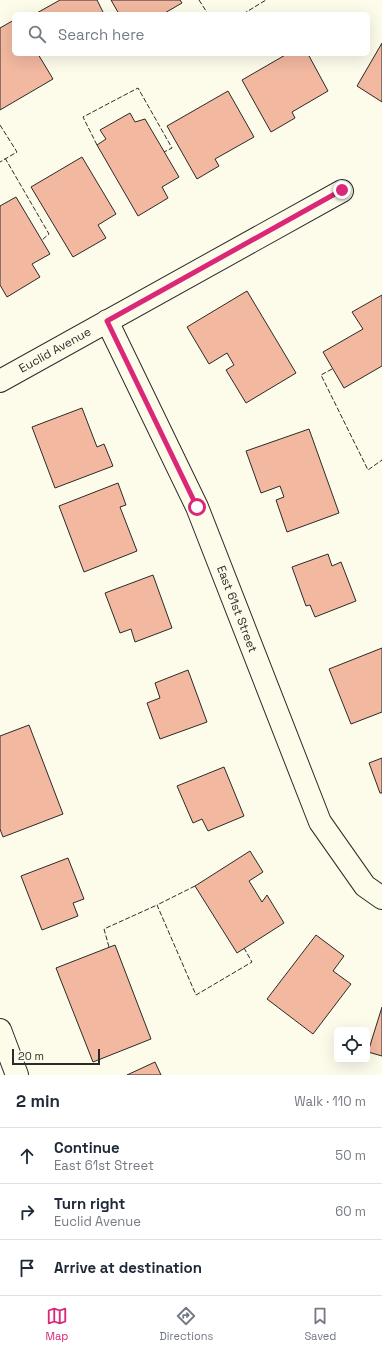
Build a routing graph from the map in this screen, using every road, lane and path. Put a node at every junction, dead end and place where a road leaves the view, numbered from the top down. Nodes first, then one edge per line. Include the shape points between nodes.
1 (342, 190) dead end
2 (107, 321) junction
3 (0, 381) edge
4 (377, 895) edge
5 (0, 1030) edge
6 (17, 1075) edge

1 - 2 street, Euclid Avenue
2 - 3 street, Euclid Avenue
2 - 4 street, East 61st Street via 197,507 320,822 365,886
5 - 6 street

